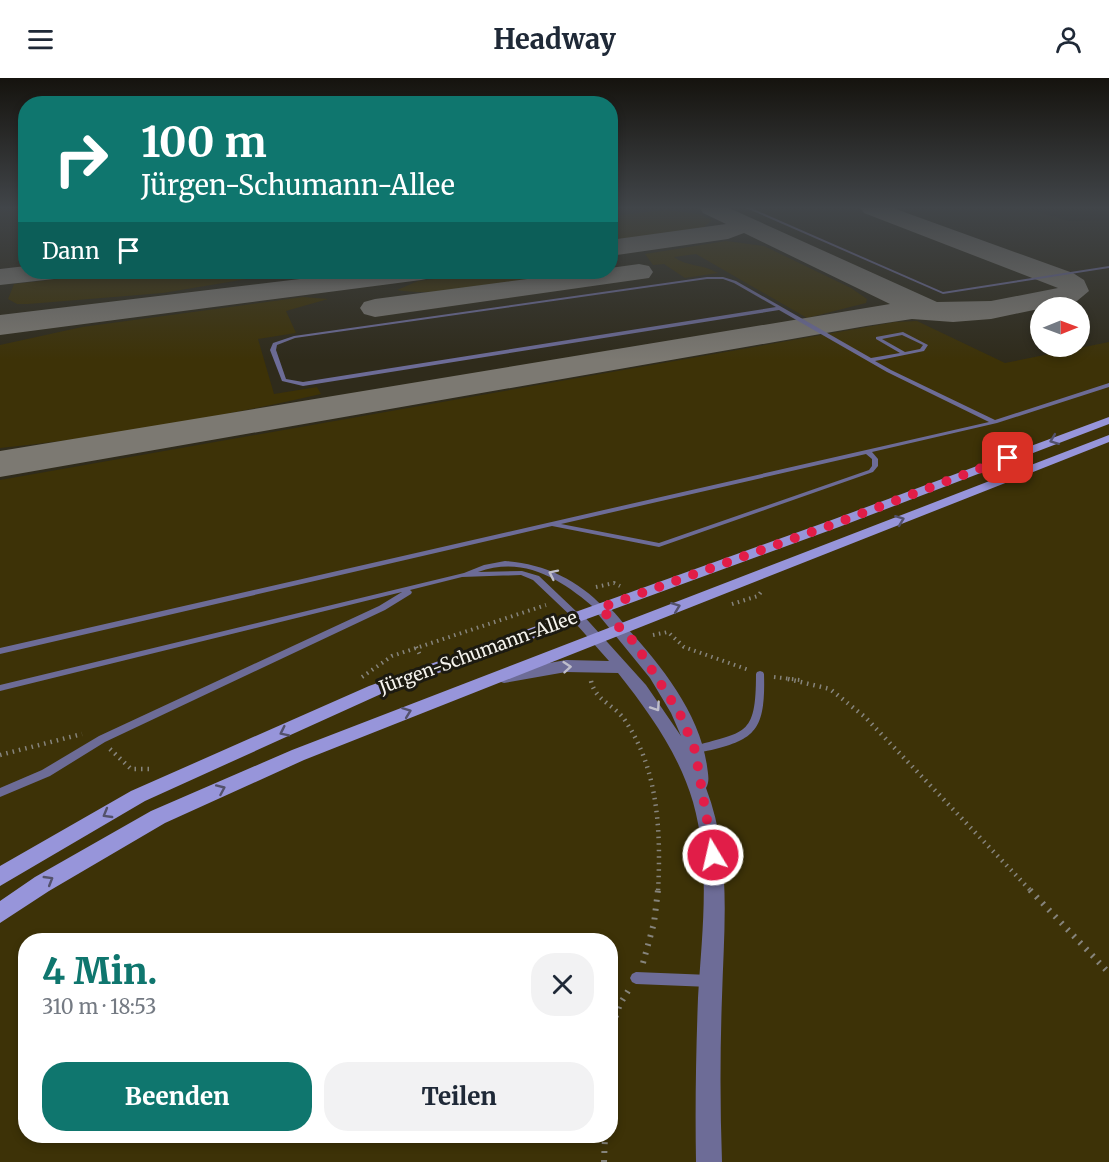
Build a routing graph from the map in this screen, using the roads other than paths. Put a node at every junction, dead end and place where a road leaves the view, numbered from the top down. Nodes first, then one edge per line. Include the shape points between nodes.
1 (864, 259) edge
2 (1109, 267) edge
3 (781, 308) junction
4 (904, 353) junction
5 (871, 360) junction
6 (1109, 385) edge
7 (1109, 420) edge
8 (995, 422) junction
9 (1109, 438) edge
10 (868, 452) junction
11 (552, 524) junction
12 (462, 575) junction
13 (417, 587) junction
14 (600, 608) junction
15 (576, 616) junction
16 (621, 628) junction
17 (597, 637) junction
18 (0, 651) edge
19 (621, 667) junction
20 (760, 674) road end
21 (489, 681) junction
22 (0, 688) edge
23 (688, 751) junction
24 (0, 793) edge
25 (0, 877) edge
26 (0, 913) edge
27 (636, 978) road end
28 (710, 981) junction
29 (709, 1162) edge

1 - 2 lane via 943,293
3 - 3 lane via 729,280 707,278 294,337 272,347 284,380 303,384
3 - 5 lane
4 - 4 lane via 922,350 926,345 903,333 878,338
4 - 5 lane
5 - 8 lane
6 - 8 lane
7 -> 14 street, Jürgen-Schumann-Allee
8 - 10 lane
16 -> 9 street, Jürgen-Schumann-Allee
10 - 11 lane
10 - 11 lane via 875,459 871,471 659,546
11 - 18 lane
12 - 13 lane
14 -> 12 lane via 562,578 541,568 502,563
12 - 15 lane via 529,575
13 - 22 lane
13 - 24 lane via 382,608 102,739 46,773
14 - 15 street, Jürgen-Schumann-Allee
14 - 16 street
15 - 17 street
15 -> 25 street, Jürgen-Schumann-Allee via 375,690 138,796
16 - 17 street, Jürgen-Schumann-Allee
16 - 23 street via 680,714
17 - 19 street
17 - 21 street, Jürgen-Schumann-Allee
21 -> 19 street, Jürgen-Schumann-Allee via 566,666
19 -> 23 street via 646,693
20 - 23 lane via 757,721 740,739
26 -> 21 street, Jürgen-Schumann-Allee via 42,884 158,818 298,755
23 - 28 street via 710,834 715,877
27 - 28 lane
28 - 29 street via 706,1077

